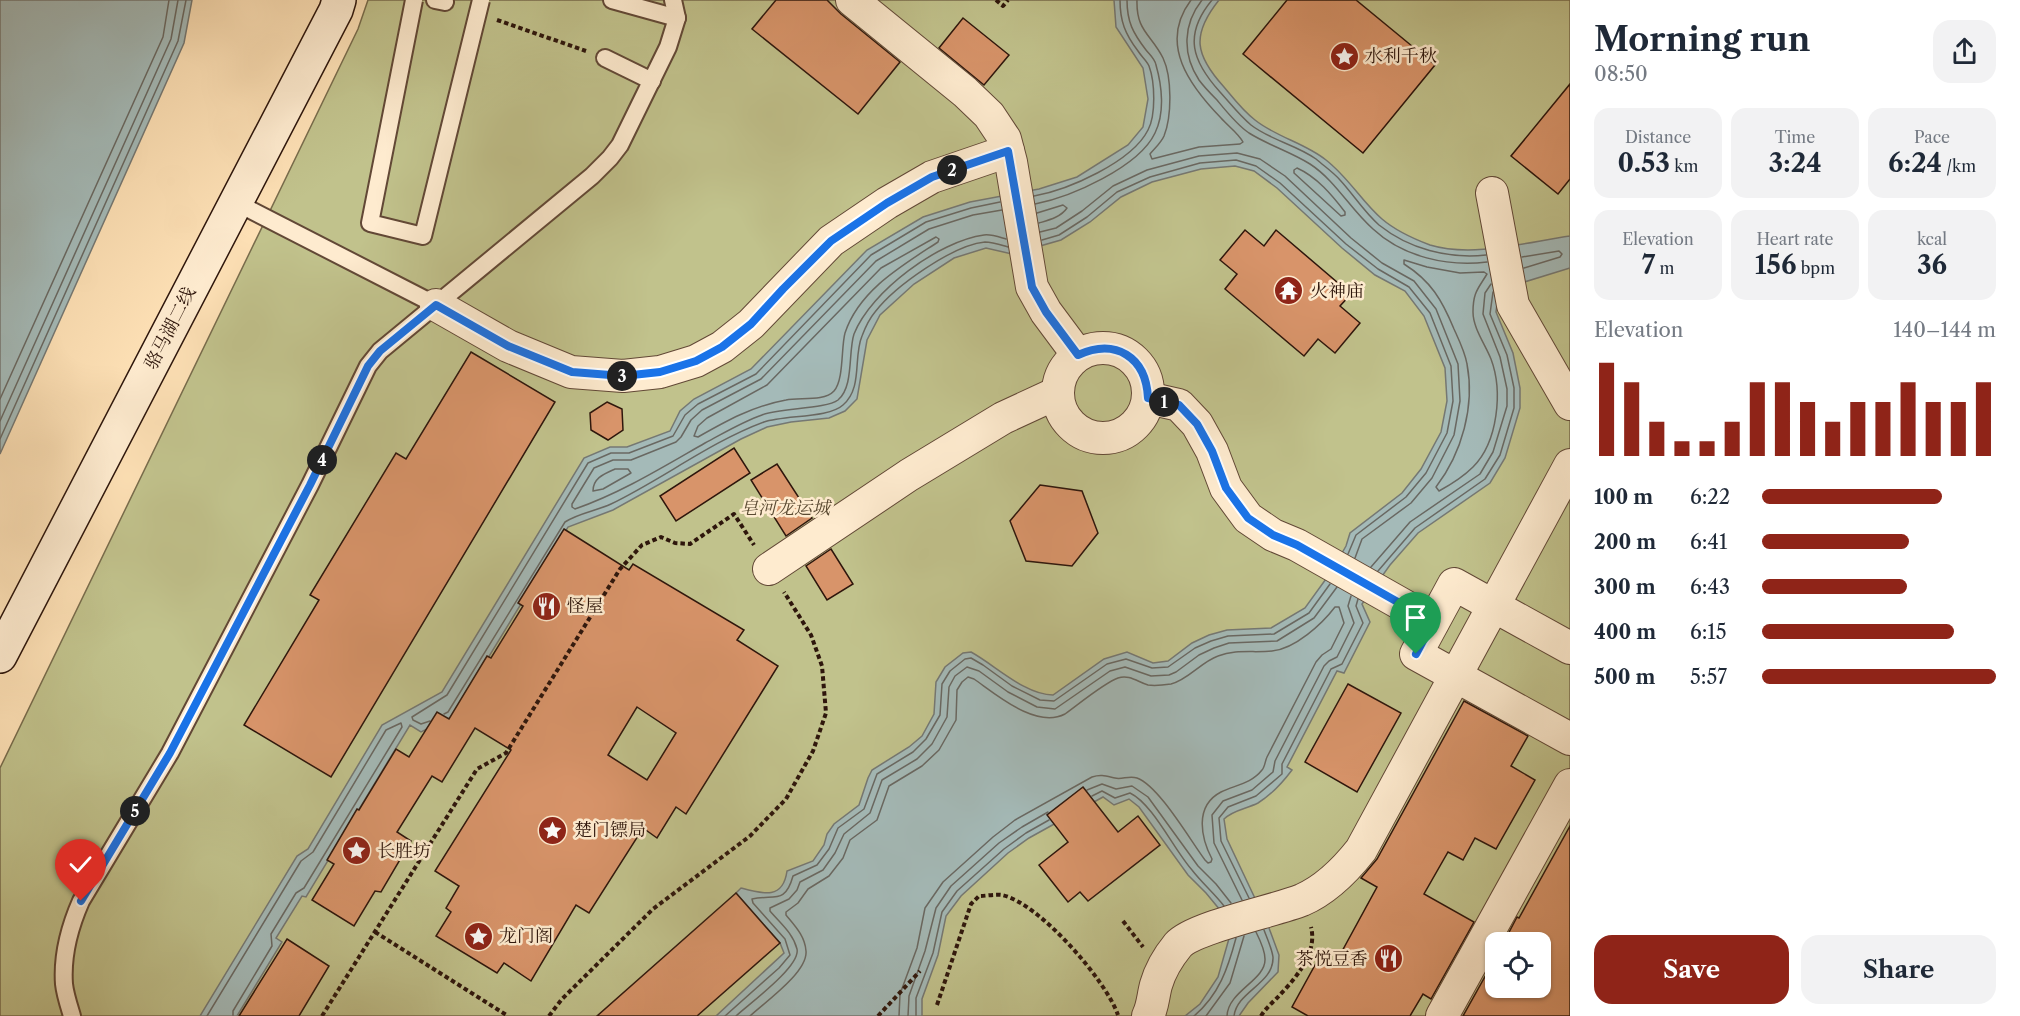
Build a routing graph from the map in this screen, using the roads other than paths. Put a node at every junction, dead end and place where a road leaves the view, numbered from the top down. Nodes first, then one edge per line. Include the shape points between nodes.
1 (339, 0) edge
2 (414, 0) edge
3 (480, 0) edge
4 (612, 0) edge
5 (673, 0) edge
6 (870, 6) edge
7 (677, 18) junction
8 (605, 58) road end
9 (652, 81) junction
10 (1008, 151) junction
11 (1492, 193) dead end
12 (235, 202) junction
13 (436, 305) junction
14 (1078, 355) junction
15 (1057, 393) junction
16 (1148, 398) junction
17 (1570, 404) edge
18 (1570, 465) edge
19 (769, 569) road end
20 (1493, 606) junction
21 (1433, 622) junction
22 (1570, 648) edge
23 (0, 656) edge
24 (1456, 676) junction
25 (1570, 739) edge
26 (1570, 785) edge
27 (72, 1016) edge
28 (1149, 1016) edge
29 (1442, 1016) edge

1 - 12 street, 骆马湖二线
2 - 3 lane, bridge via 370,223 423,236
4 - 7 lane
5 - 7 lane
6 - 10 street via 981,107 1005,139
7 - 9 lane via 669,47
8 - 9 lane
9 - 13 lane via 610,158
10 - 13 street via 932,177 887,203 831,241 751,324 729,341 696,361 660,372 623,376 572,372 508,346
10 - 14 street via 1032,287
11 - 17 street via 1513,305
12 - 13 lane
12 - 23 street, 骆马湖二线
13 - 27 lane via 380,351 368,366 170,753 81,901 64,960 64,984
14 - 15 street via 1067,364
14 - 16 street via 1106,348 1132,358 1142,370
15 - 16 street via 1059,408 1078,432 1108,439 1135,425
15 - 19 street via 1003,418 937,458
16 - 21 street via 1179,405 1197,424 1226,488 1248,518
18 - 20 street
20 - 21 street via 1454,584
20 - 22 street
20 - 24 street
21 - 24 street via 1416,654
24 - 25 street
24 - 28 street via 1348,867 1305,899 1199,933 1180,943 1165,963
26 - 29 street

